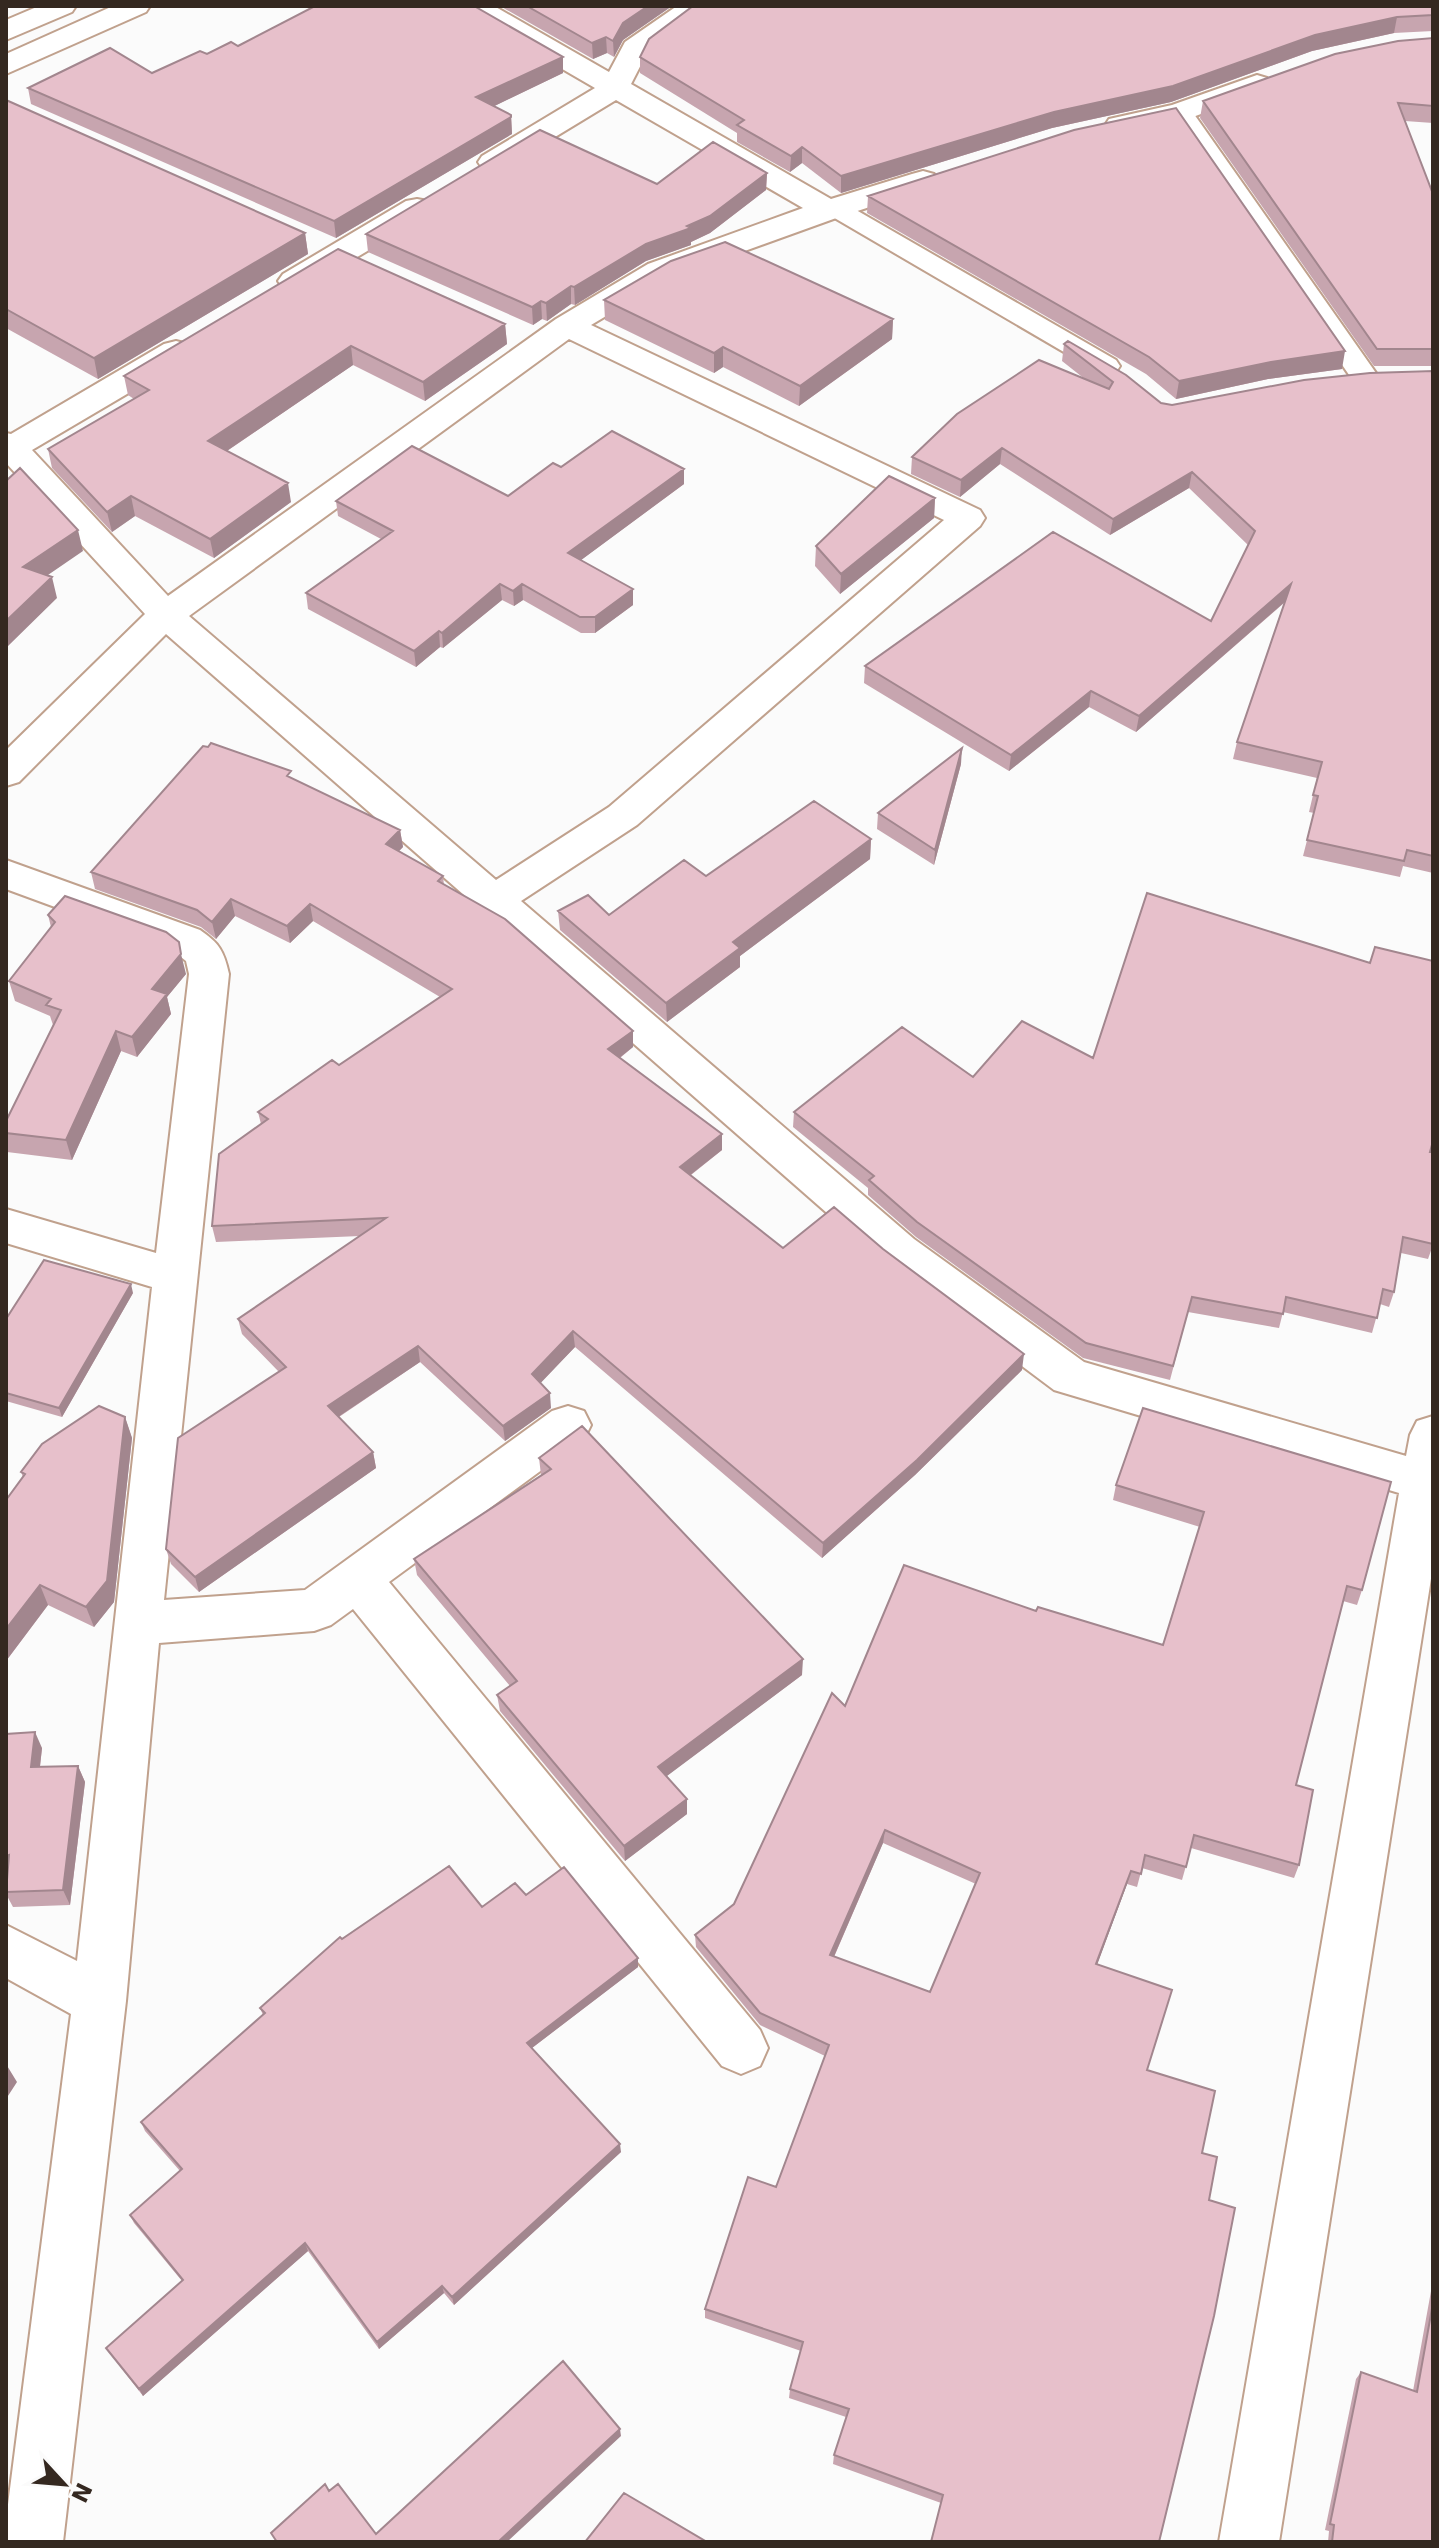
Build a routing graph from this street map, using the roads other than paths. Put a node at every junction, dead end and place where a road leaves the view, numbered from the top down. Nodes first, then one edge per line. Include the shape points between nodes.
1 (62, 6) edge
2 (136, 6) edge
3 (474, 6) edge
4 (696, 6) edge
5 (6, 31) edge
6 (6, 65) edge
7 (1280, 75) edge
8 (615, 88) junction
9 (1180, 112) junction
10 (1093, 131) edge
11 (957, 170) edge
12 (471, 175) edge
13 (445, 191) edge
14 (832, 209) junction
15 (272, 294) edge
16 (203, 334) edge
17 (540, 334) junction
18 (1396, 377) edge
19 (1135, 383) edge
20 (8, 445) edge
21 (166, 615) junction
22 (6, 773) edge
23 (6, 874) edge
24 (494, 900) junction
25 (6, 1226) edge
26 (175, 1276) junction
27 (568, 1425) dead end
28 (1433, 1435) edge
29 (1426, 1481) junction
30 (357, 1578) junction
31 (1418, 1603) edge
32 (137, 1623) junction
33 (6, 1950) edge
34 (99, 2001) junction
35 (741, 2048) dead end
36 (33, 2542) edge
37 (1249, 2542) edge

1 - 5 street
2 - 6 street
3 - 8 street
4 - 8 street via 635,48
7 - 9 street
8 - 12 street
8 - 14 street
9 - 10 street
9 - 18 lane via 1353,380
11 - 14 street
13 - 15 street
14 - 17 street via 659,271
14 - 19 lane
16 - 20 street
17 - 21 street
17 - 24 street via 968,518 623,816
20 - 21 street
21 - 22 street
21 - 24 street
23 - 26 street via 186,940 205,954 209,974
24 - 29 street via 899,1251 1070,1377
25 - 26 street
26 - 32 street
27 - 30 street
28 - 29 street
29 - 31 street
30 - 32 street via 314,1610
30 - 35 street
31 - 37 street
32 - 34 street
33 - 34 street
34 - 36 street

